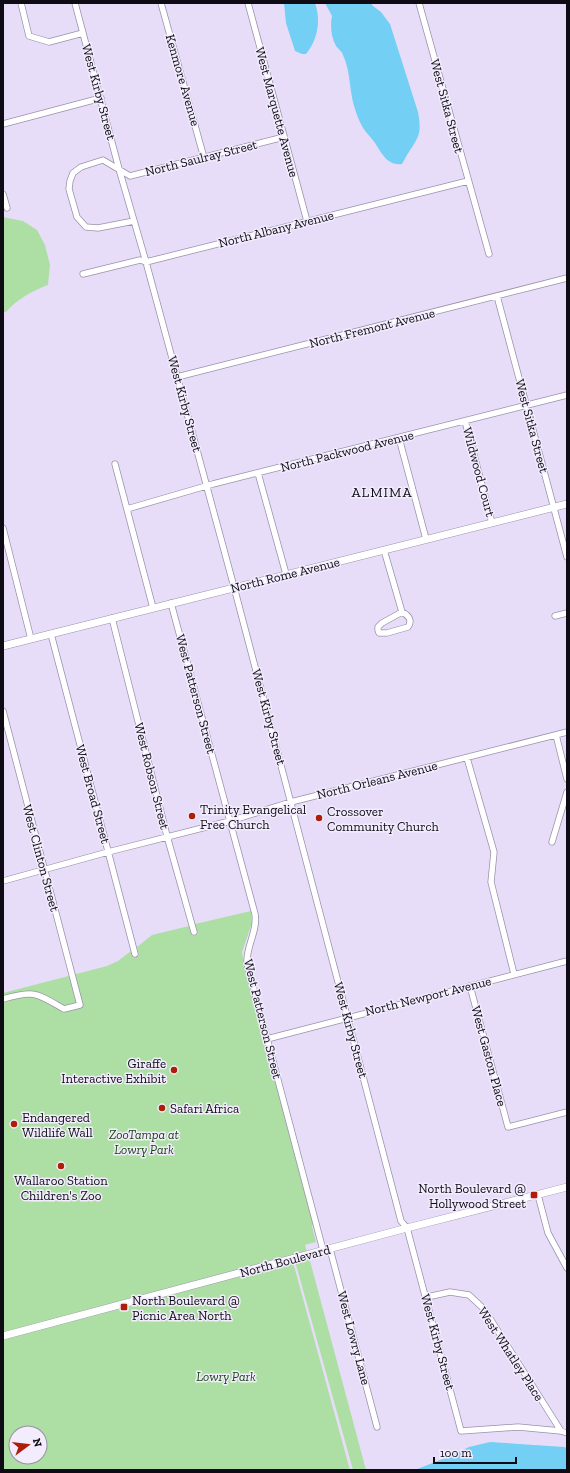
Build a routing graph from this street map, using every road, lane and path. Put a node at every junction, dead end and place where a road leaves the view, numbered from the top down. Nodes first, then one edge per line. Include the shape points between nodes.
1 (21, 3) edge
2 (75, 3) edge
3 (161, 3) edge
4 (248, 3) edge
5 (419, 3) edge
6 (83, 33) junction
7 (101, 98) junction
8 (3, 124) edge
9 (284, 137) junction
10 (204, 158) junction
11 (119, 169) junction
12 (468, 182) junction
13 (3, 194) edge
14 (7, 208) dead end
15 (134, 221) junction
16 (307, 221) junction
17 (489, 254) dead end
18 (146, 262) junction
19 (84, 274) dead end
20 (567, 278) edge
21 (497, 296) junction
22 (177, 377) junction
23 (567, 395) edge
24 (526, 406) junction
25 (465, 421) junction
26 (399, 438) junction
27 (115, 464) dead end
28 (258, 473) junction
29 (207, 486) junction
30 (567, 504) edge
31 (553, 507) junction
32 (127, 510) junction
33 (492, 523) junction
34 (3, 528) edge
35 (426, 539) junction
36 (384, 550) junction
37 (567, 556) edge
38 (286, 574) junction
39 (234, 587) junction
40 (171, 603) junction
41 (153, 608) junction
42 (402, 612) junction
43 (567, 613) edge
44 (555, 616) dead end
45 (112, 618) junction
46 (51, 634) junction
47 (30, 640) junction
48 (3, 646) edge
49 (3, 711) edge
50 (567, 732) edge
51 (556, 735) junction
52 (467, 758) junction
53 (567, 779) edge
54 (567, 792) edge
55 (291, 802) junction
56 (230, 821) junction
57 (167, 836) junction
58 (552, 842) dead end
59 (108, 852) junction
60 (44, 869) junction
61 (3, 880) edge
62 (194, 932) dead end
63 (135, 954) dead end
64 (567, 961) edge
65 (514, 974) junction
66 (470, 986) junction
67 (3, 999) edge
68 (347, 1017) junction
69 (267, 1039) junction
70 (567, 1112) edge
71 (567, 1187) edge
72 (538, 1194) junction
73 (408, 1228) junction
74 (327, 1250) junction
75 (567, 1268) edge
76 (427, 1298) junction
77 (3, 1336) edge
78 (377, 1427) dead end
79 (561, 1431) junction
80 (567, 1433) edge

1 - 6 street via 29,36 49,42
2 - 6 street, West Kirby Street
3 - 10 street, Kenmore Avenue
4 - 9 street, West Marquette Avenue
5 - 12 street, West Sitka Street
6 - 7 street, West Kirby Street
7 - 8 street
7 - 11 street, West Kirby Street
9 - 10 street, North Saulray Street
9 - 16 street, West Marquette Avenue
10 - 11 street, North Saulray Street via 130,176
11 - 15 street, West Kirby Street
11 - 15 street via 104,160 81,167 73,173 69,189 77,217 86,227 98,228
12 - 16 street, North Albany Avenue
12 - 17 street, West Sitka Street
13 - 14 street
15 - 18 street, West Kirby Street
16 - 18 street, North Albany Avenue
18 - 19 street, North Albany Avenue via 140,260
18 - 22 street, West Kirby Street
20 - 21 street, North Fremont Avenue
21 - 22 street, North Fremont Avenue
21 - 24 street, West Sitka Street
22 - 29 street, West Kirby Street
23 - 24 street, North Packwood Avenue
24 - 25 street, North Packwood Avenue
24 - 31 street, West Sitka Street
25 - 26 street, North Packwood Avenue
25 - 33 street, Wildwood Court
26 - 28 street, North Packwood Avenue
26 - 35 street
27 - 32 street
28 - 29 street, North Packwood Avenue
28 - 38 street
29 - 32 street, North Packwood Avenue
29 - 39 street, West Kirby Street
30 - 31 street, North Rome Avenue
31 - 33 street, North Rome Avenue
31 - 37 street, West Sitka Street
32 - 41 street
33 - 35 street, North Rome Avenue
34 - 47 street
35 - 36 street, North Rome Avenue
36 - 38 street, North Rome Avenue
36 - 42 street
38 - 39 street, North Rome Avenue
39 - 40 street, North Rome Avenue
39 - 55 street, West Kirby Street
40 - 41 street, North Rome Avenue
40 - 56 street, West Patterson Street
41 - 45 street, North Rome Avenue
42 - 42 street via 409,617 408,627 387,634 379,633 380,625
43 - 44 street
45 - 46 street, North Rome Avenue
45 - 57 street, West Robson Street
46 - 47 street, North Rome Avenue
46 - 59 street, West Broad Street
47 - 48 street, North Rome Avenue
49 - 60 street, West Clinton Street
50 - 51 street, North Orleans Avenue
51 - 52 street, North Orleans Avenue
51 - 53 street
52 - 55 street, North Orleans Avenue
52 - 65 street via 494,852 491,882
54 - 58 street
55 - 56 street, North Orleans Avenue
55 - 68 street, West Kirby Street
56 - 57 street, North Orleans Avenue
56 - 69 street, West Patterson Street via 256,918 247,959
57 - 59 street, North Orleans Avenue
57 - 62 street, West Robson Street
59 - 60 street, North Orleans Avenue
59 - 63 street, West Broad Street
60 - 61 street, North Orleans Avenue
60 - 67 street, West Clinton Street via 80,1005 64,1009 39,994 23,993
64 - 65 street, North Newport Avenue
65 - 66 street, North Newport Avenue
66 - 68 street, North Newport Avenue
66 - 70 street, West Gaston Place via 508,1127
68 - 69 street, North Newport Avenue
68 - 73 street, West Kirby Street via 402,1221
69 - 74 street, West Patterson Street
71 - 72 street, North Boulevard
72 - 73 street, North Boulevard
72 - 75 street via 548,1233
73 - 74 street, North Boulevard
73 - 76 street, West Kirby Street
74 - 77 street, North Boulevard
74 - 78 street, West Lowry Lane
76 - 79 street, West Whatley Place via 450,1292 469,1295 484,1309
76 - 79 street, West Kirby Street via 461,1431 518,1426
79 - 80 street

